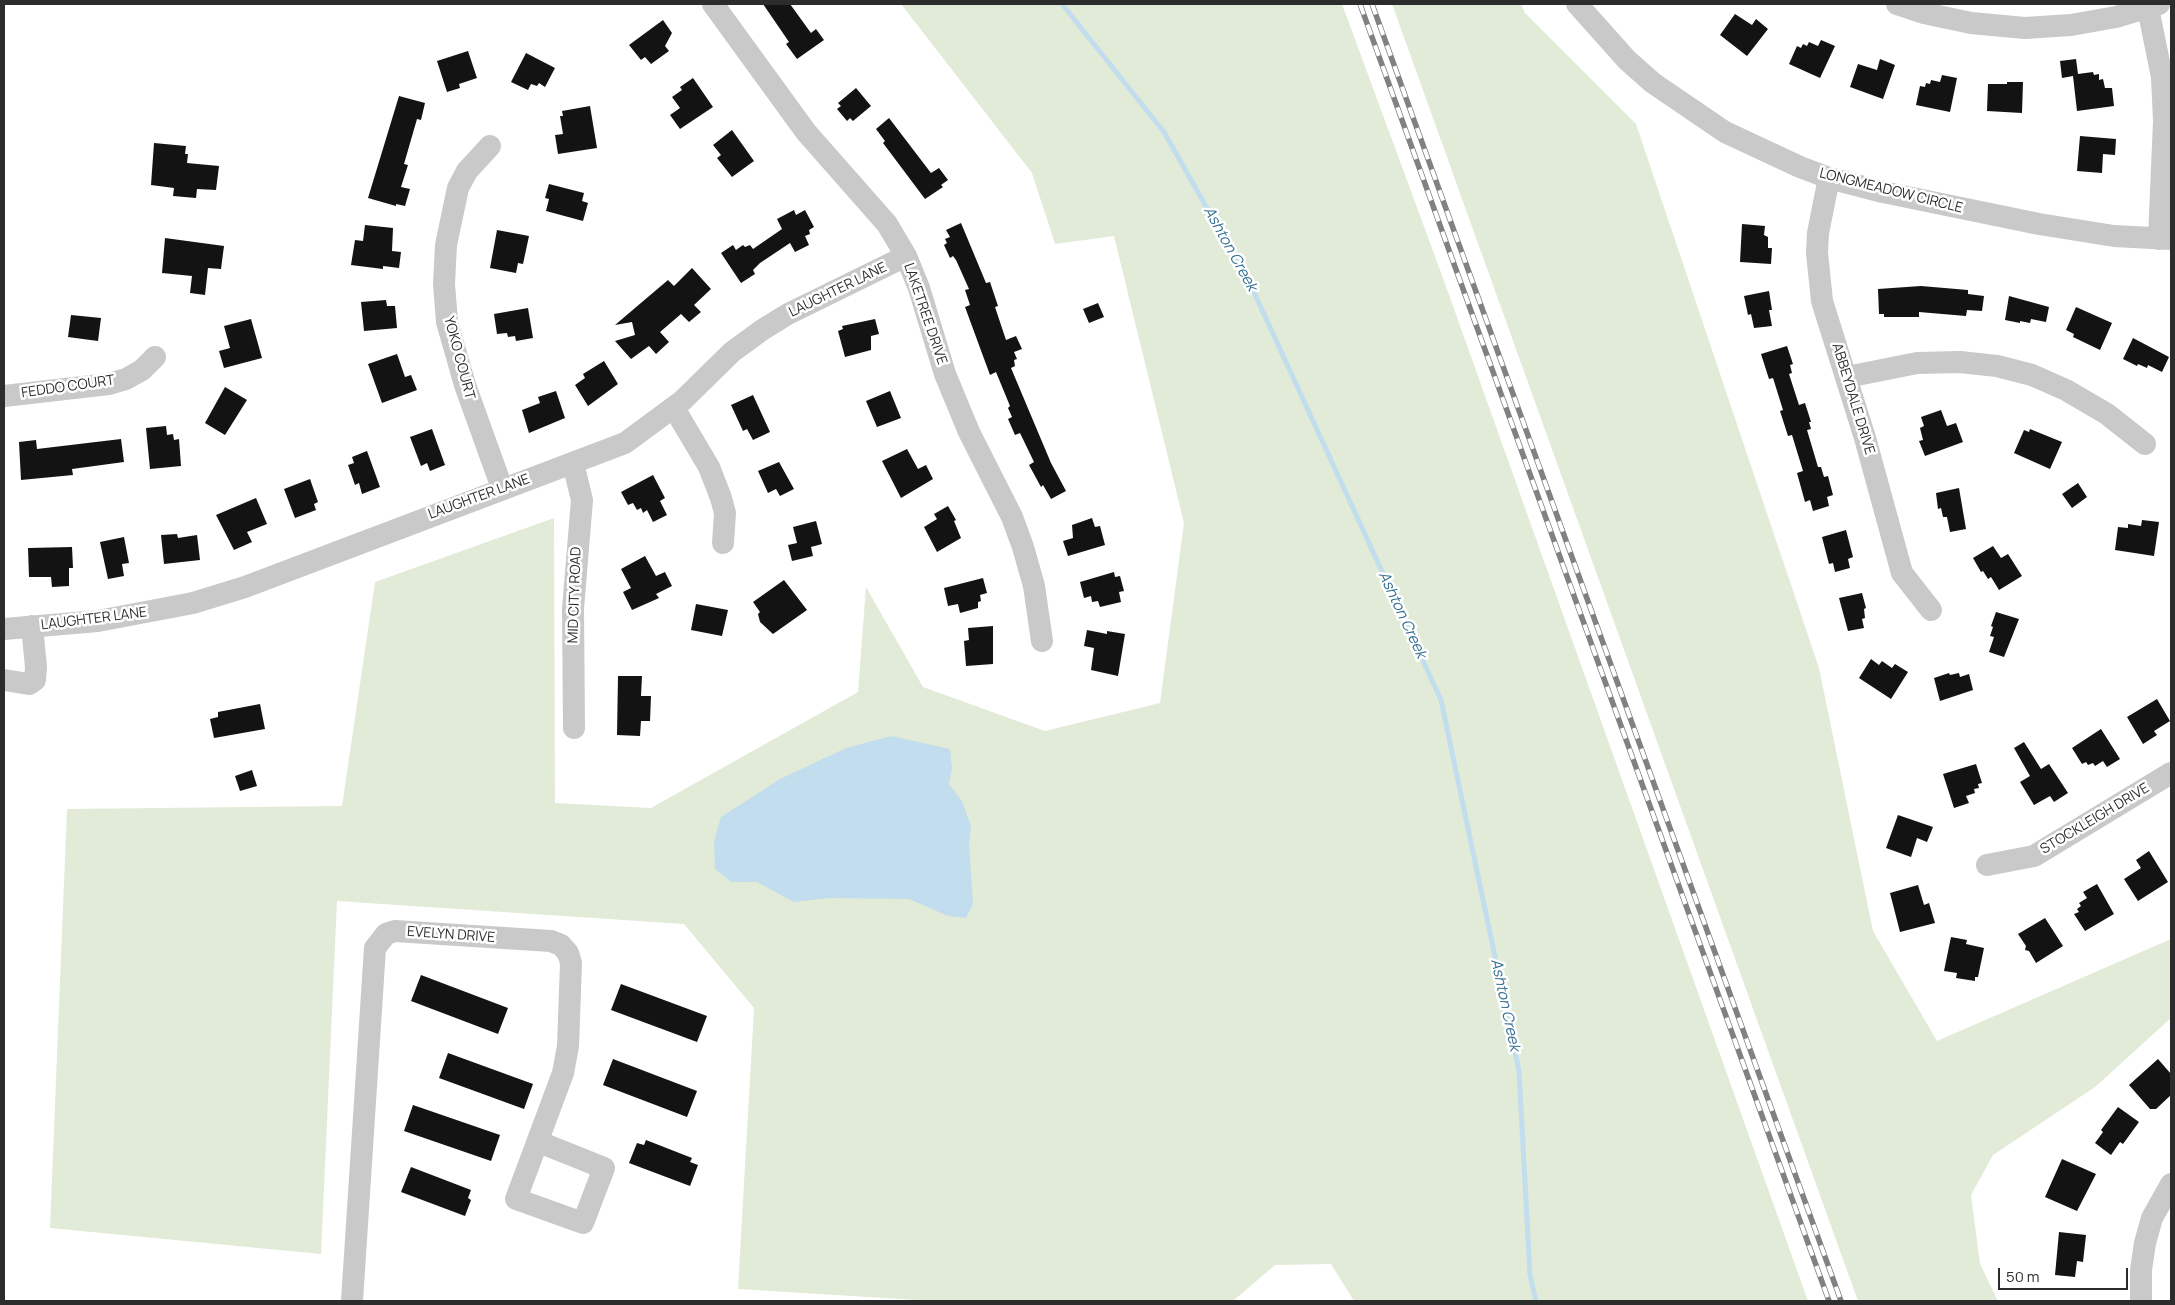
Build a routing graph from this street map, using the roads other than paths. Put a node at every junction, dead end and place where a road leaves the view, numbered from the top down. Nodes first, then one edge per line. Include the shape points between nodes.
1 (713, 4) edge
2 (1577, 4) edge
3 (1897, 4) edge
4 (2154, 6) edge
5 (490, 146) dead end
6 (1829, 178) junction
7 (2165, 239) edge
8 (906, 256) junction
9 (155, 357) dead end
10 (1847, 377) junction
11 (4, 396) edge
12 (674, 408) junction
13 (2145, 444) dead end
14 (573, 463) junction
15 (502, 488) junction
16 (723, 543) dead end
17 (1931, 610) dead end
18 (32, 626) junction
19 (4, 629) edge
20 (1042, 641) dead end
21 (4, 680) edge
22 (574, 728) dead end
23 (2171, 773) edge
24 (1986, 865) dead end
25 (539, 1142) junction
26 (2171, 1184) edge
27 (352, 1301) edge
28 (2140, 1301) edge

1 - 8 street, LAKETREE DRIVE via 806,132 887,224
2 - 6 street, LONGMEADOW CIRCLE via 1627,60 1690,110 1758,149
3 - 4 street via 1971,23 2025,28 2071,25
4 - 7 street via 2162,77
5 - 15 street, YOKO COURT via 466,171 458,188 446,244 444,284 447,322
6 - 7 street, LONGMEADOW CIRCLE via 2039,224 2114,236
6 - 10 street, ABBEYDALE DRIVE via 1818,233 1819,280 1822,301
8 - 12 street, LAUGHTER LANE via 762,330 732,352
8 - 20 street, LAKETREE DRIVE via 969,432 1012,517 1023,547 1034,586
9 - 11 street, FEDDO COURT via 142,370 109,384
10 - 13 street via 1917,363 1960,362 1996,366 2032,375 2066,390 2108,414
10 - 17 street, ABBEYDALE DRIVE via 1902,573
12 - 14 street, LAUGHTER LANE via 625,443
12 - 16 street via 709,467 721,498 726,513
14 - 15 street, LAUGHTER LANE
14 - 22 street, MID CITY ROAD via 582,500 573,609
15 - 18 street, LAUGHTER LANE via 245,587 193,603 123,617
18 - 19 street, LAUGHTER LANE
18 - 21 street via 35,680 29,684
23 - 24 street, STOCKLEIGH DRIVE via 2034,856
25 - 25 street, EVELYN DRIVE via 516,1199 583,1223 604,1168
25 - 27 street, EVELYN DRIVE via 563,1073 568,1046 571,963 568,953 551,941 395,931 386,934 376,948
26 - 28 street via 2152,1218 2145,1243

